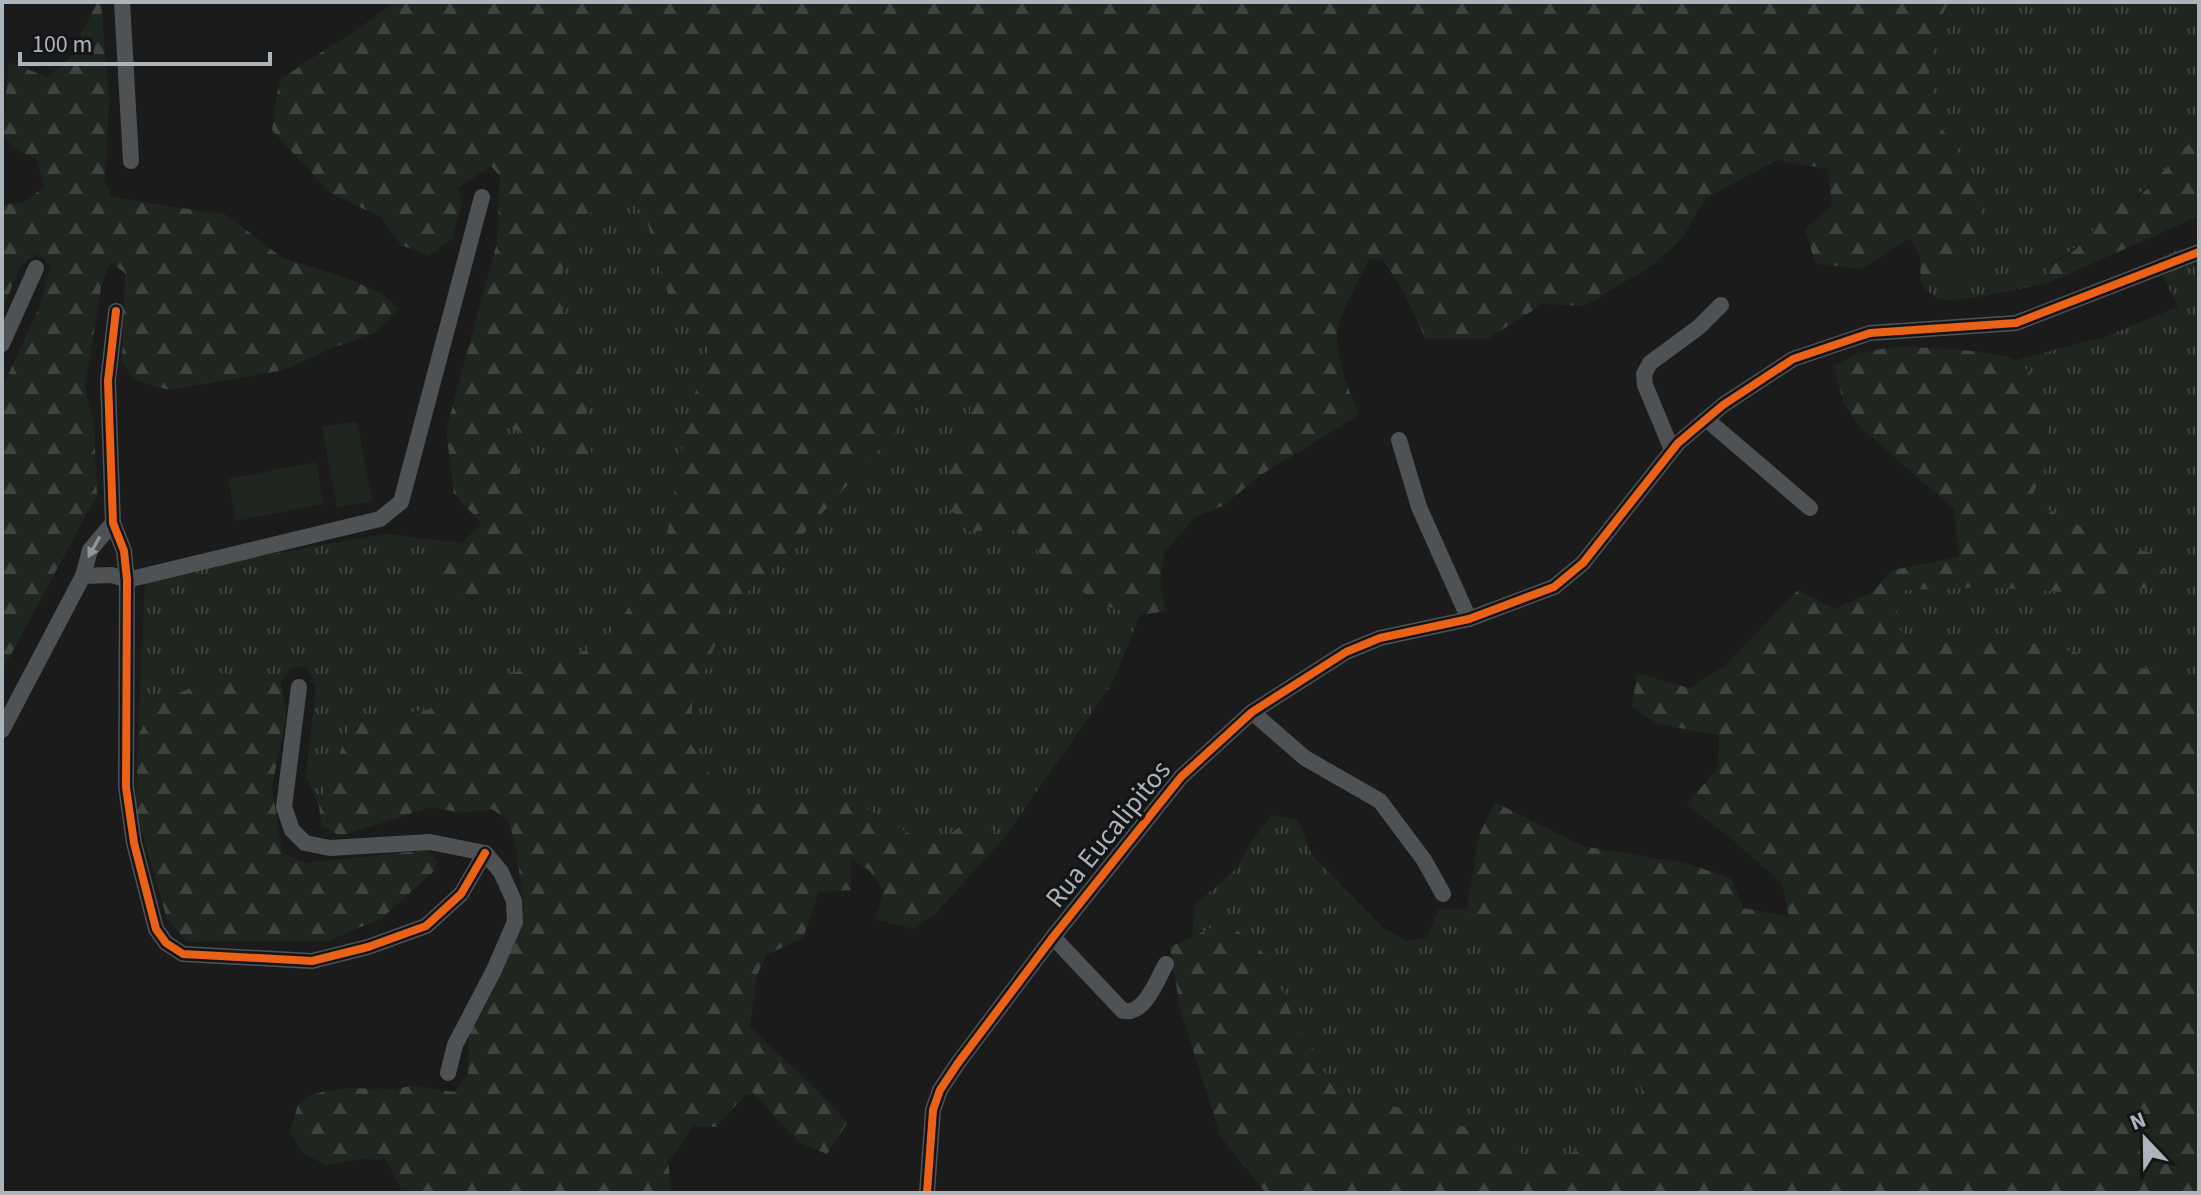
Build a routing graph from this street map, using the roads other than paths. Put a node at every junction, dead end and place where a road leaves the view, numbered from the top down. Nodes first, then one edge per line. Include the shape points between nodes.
1 (122, 2) edge
2 (131, 161) dead end
3 (482, 197) dead end
4 (2199, 252) edge
5 (36, 268) dead end
6 (1721, 305) dead end
7 (116, 311) dead end
8 (2, 344) edge
9 (1706, 419) junction
10 (1399, 440) dead end
11 (1672, 450) junction
12 (1810, 508) dead end
13 (113, 523) junction
14 (83, 576) junction
15 (127, 580) junction
16 (1469, 619) junction
17 (299, 687) dead end
18 (1252, 712) junction
19 (2, 730) edge
20 (485, 853) junction
21 (1443, 894) dead end
22 (1053, 937) junction
23 (1166, 964) dead end
24 (448, 1073) dead end
25 (927, 1193) edge

1 - 2 street
3 - 15 street via 401,502 380,519
4 - 9 street, Rua Eucalipitos via 2016,323 1870,333 1793,359
5 - 8 street
6 - 11 street via 1650,363 1644,374
7 - 13 street via 108,381
9 - 11 street, Rua Eucalipitos
9 - 12 street
10 - 16 street via 1419,507
11 - 16 street, Rua Eucalipitos via 1583,563 1554,587
13 -> 14 street via 90,550
13 - 15 street via 124,551
14 - 15 street
14 - 19 street
15 - 20 street via 126,787 156,929 166,943 183,954 312,961 368,947 426,926 461,894
16 - 18 street, Rua Eucalipitos via 1380,638 1346,652
17 - 20 street via 284,807 292,830 305,843 330,848 430,842
18 - 21 street via 1305,758 1380,801
18 - 22 street, Rua Eucalipitos via 1181,777
20 - 24 street via 514,901 515,922 455,1045
22 - 23 street via 1130,1013 1140,1008
22 - 25 street, Rua Eucalipitos via 940,1090 933,1110

